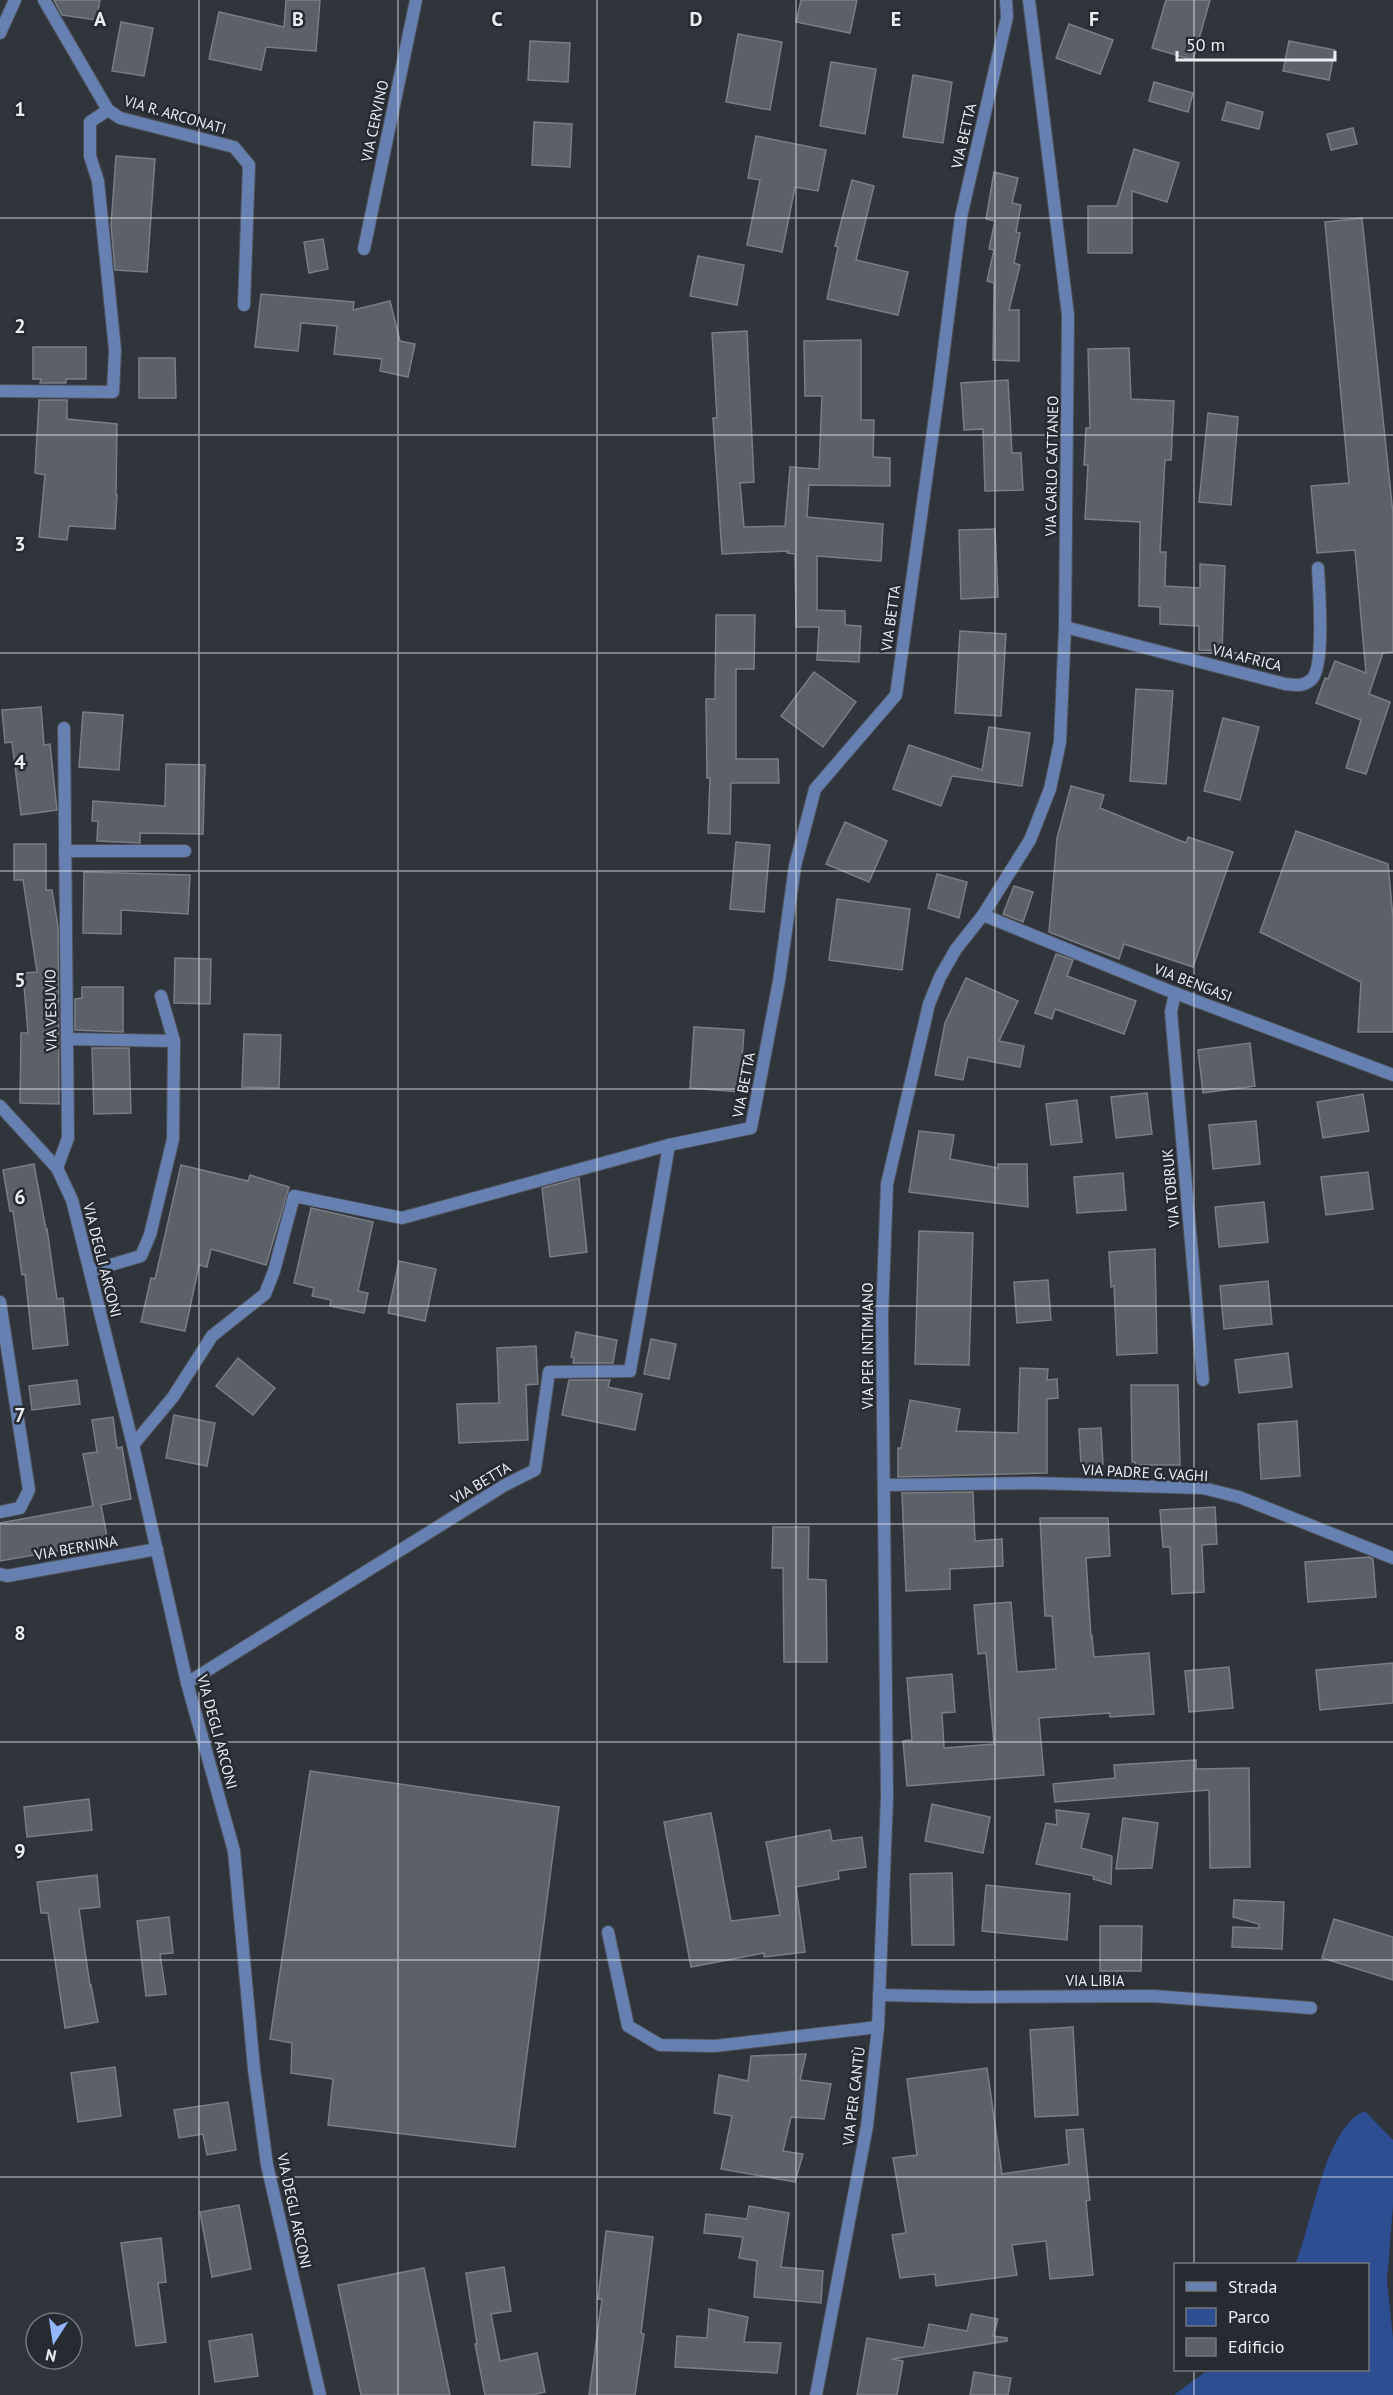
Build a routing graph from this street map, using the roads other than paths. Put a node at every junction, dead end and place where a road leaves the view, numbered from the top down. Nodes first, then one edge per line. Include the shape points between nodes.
1 (15, 0) edge
2 (44, 0) edge
3 (416, 0) edge
4 (1006, 0) edge
5 (1029, 0) edge
6 (0, 33) edge
7 (108, 110) junction
8 (364, 249) dead end
9 (244, 305) dead end
10 (0, 391) edge
11 (1318, 568) dead end
12 (1065, 627) junction
13 (64, 728) dead end
14 (65, 851) junction
15 (185, 851) dead end
16 (983, 915) junction
17 (1175, 993) junction
18 (161, 996) dead end
19 (67, 1039) junction
20 (174, 1041) junction
21 (1393, 1075) edge
22 (0, 1106) edge
23 (669, 1145) junction
24 (57, 1168) junction
25 (90, 1271) junction
26 (0, 1302) edge
27 (1203, 1380) dead end
28 (132, 1445) junction
29 (884, 1485) junction
30 (0, 1512) edge
31 (157, 1549) junction
32 (1393, 1558) edge
33 (0, 1574) edge
34 (187, 1683) junction
35 (887, 1797) joint
36 (608, 1932) dead end
37 (879, 1995) junction
38 (1311, 2008) dead end
39 (878, 2027) junction
40 (320, 2395) edge
41 (816, 2395) edge

1 - 6 street
2 - 7 street, VIA R. ARCONATI
3 - 8 street, VIA CERVINO
4 - 23 street, VIA BETTA via 1006,23 961,217 896,695 814,789 795,866 779,981 751,1128
5 - 12 street, VIA CARLO CATTANEO via 1068,315
7 - 9 street, VIA R. ARCONATI via 120,118 234,147 249,165
7 - 10 street via 90,122 90,156 98,181 115,350 113,392
11 - 12 street, VIA AFRICA via 1319,654 1316,674 1304,685 1286,684
12 - 16 street, VIA CARLO CATTANEO via 1060,742 1054,777 1030,840
13 - 14 street, VIA VESUVIO
14 - 15 street
14 - 19 street, VIA VESUVIO
16 - 17 street, VIA BENGASI
16 - 29 street, VIA PER INTIMIANO via 956,949 929,1004 887,1184 882,1317
17 - 21 street, VIA BENGASI
17 - 27 street, VIA TOBRUK via 1171,1012
18 - 20 street
19 - 20 street
19 - 24 street, VIA VESUVIO via 68,1138
20 - 25 street via 173,1139 150,1235 141,1256
22 - 24 street, VIA DEGLI ARCONI
23 - 28 street, VIA BETTA via 402,1218 294,1196 265,1294 212,1336 173,1397
23 - 34 street, VIA BETTA via 630,1371 549,1372 535,1470
24 - 25 street, VIA DEGLI ARCONI via 72,1200
25 - 28 street, VIA DEGLI ARCONI
26 - 30 street via 29,1490 20,1508
28 - 31 street, VIA DEGLI ARCONI
29 - 32 street, VIA PADRE G. VAGHI via 1034,1483 1203,1488 1239,1497
29 - 35 street, VIA PER INTIMIANO
31 - 33 street, VIA BERNINA via 7,1576
31 - 34 street, VIA DEGLI ARCONI
34 - 40 street, VIA DEGLI ARCONI via 234,1851 267,2165
35 - 37 street, VIA PER CANTÙ
36 - 39 street via 628,2026 660,2045 715,2046
37 - 38 street, VIA LIBIA via 1153,1996
37 - 39 street, VIA PER CANTÙ
39 - 41 street, VIA PER CANTÙ via 867,2126

